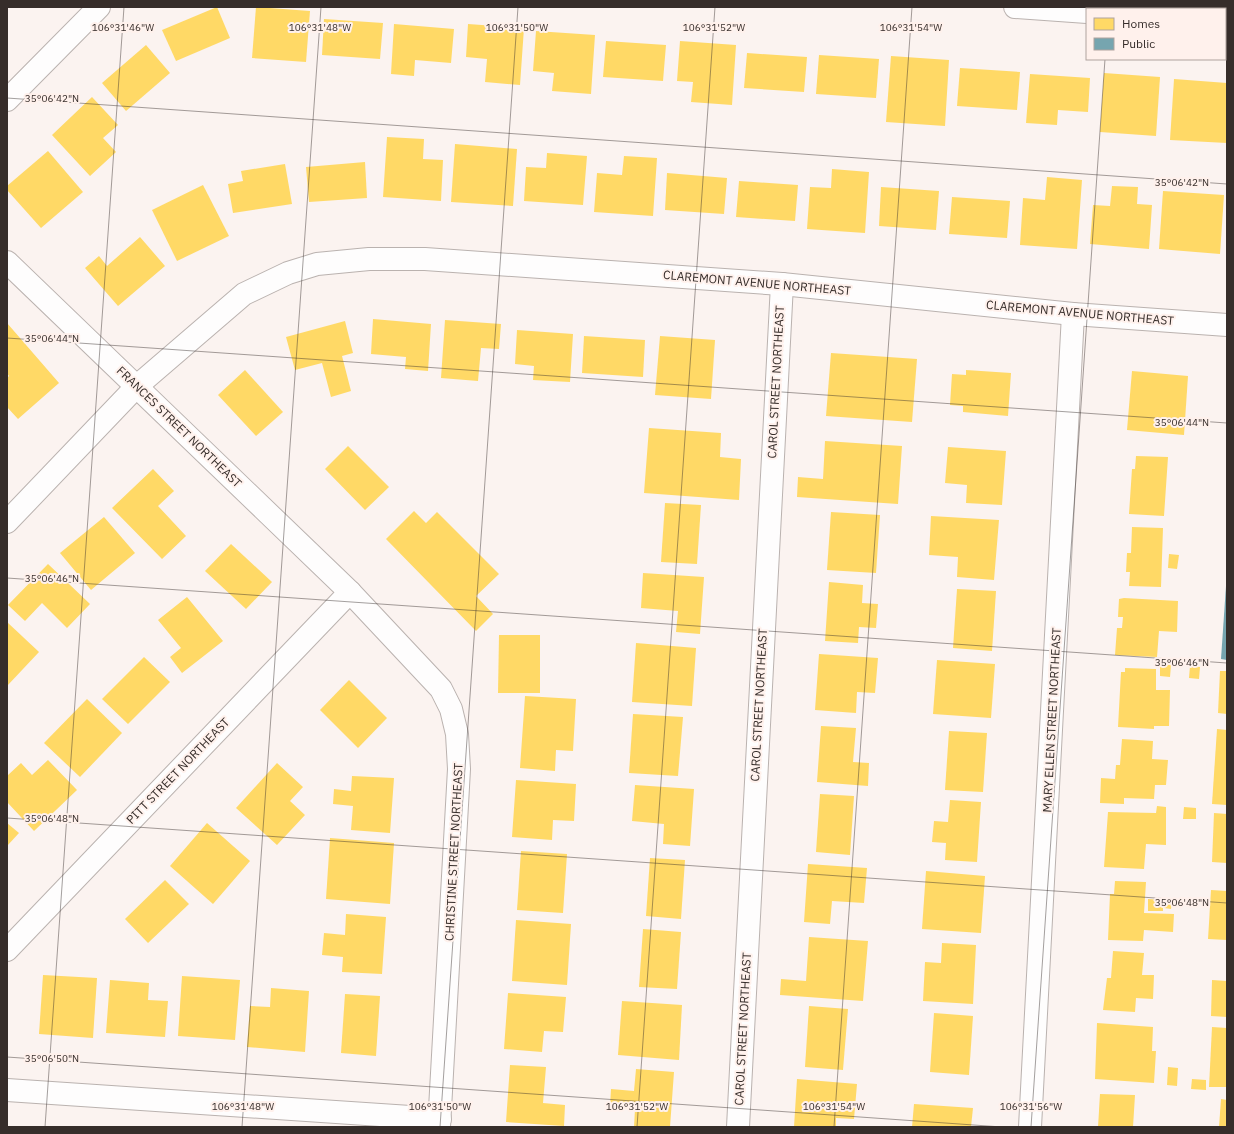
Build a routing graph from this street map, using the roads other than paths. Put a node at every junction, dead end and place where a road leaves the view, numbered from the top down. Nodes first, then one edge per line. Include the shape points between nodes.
1 (99, 7) edge
2 (1015, 7) edge
3 (1086, 12) edge
4 (7, 100) edge
5 (7, 262) edge
6 (782, 284) junction
7 (1073, 314) junction
8 (1227, 325) edge
9 (137, 386) junction
10 (7, 522) edge
11 (350, 592) junction
12 (7, 950) edge
13 (7, 1090) edge
14 (440, 1123) edge
15 (738, 1127) edge
16 (1030, 1127) edge

1 - 4 street
2 - 3 street
5 - 9 street, FRANCES STREET NORTHEAST
6 - 7 street, CLAREMONT AVENUE NORTHEAST
6 - 9 street, CLAREMONT AVENUE NORTHEAST via 425,259 369,259 317,264 288,272 244,294
6 - 15 street, CAROL STREET NORTHEAST
7 - 8 street, CLAREMONT AVENUE NORTHEAST
7 - 16 street, MARY ELLEN STREET NORTHEAST
9 - 10 street, CLAREMONT AVENUE NORTHEAST
9 - 11 street, FRANCES STREET NORTHEAST
11 - 12 street, PITT STREET NORTHEAST
11 - 14 street, CHRISTINE STREET NORTHEAST via 440,689 451,709 457,734 459,769
13 - 14 street

